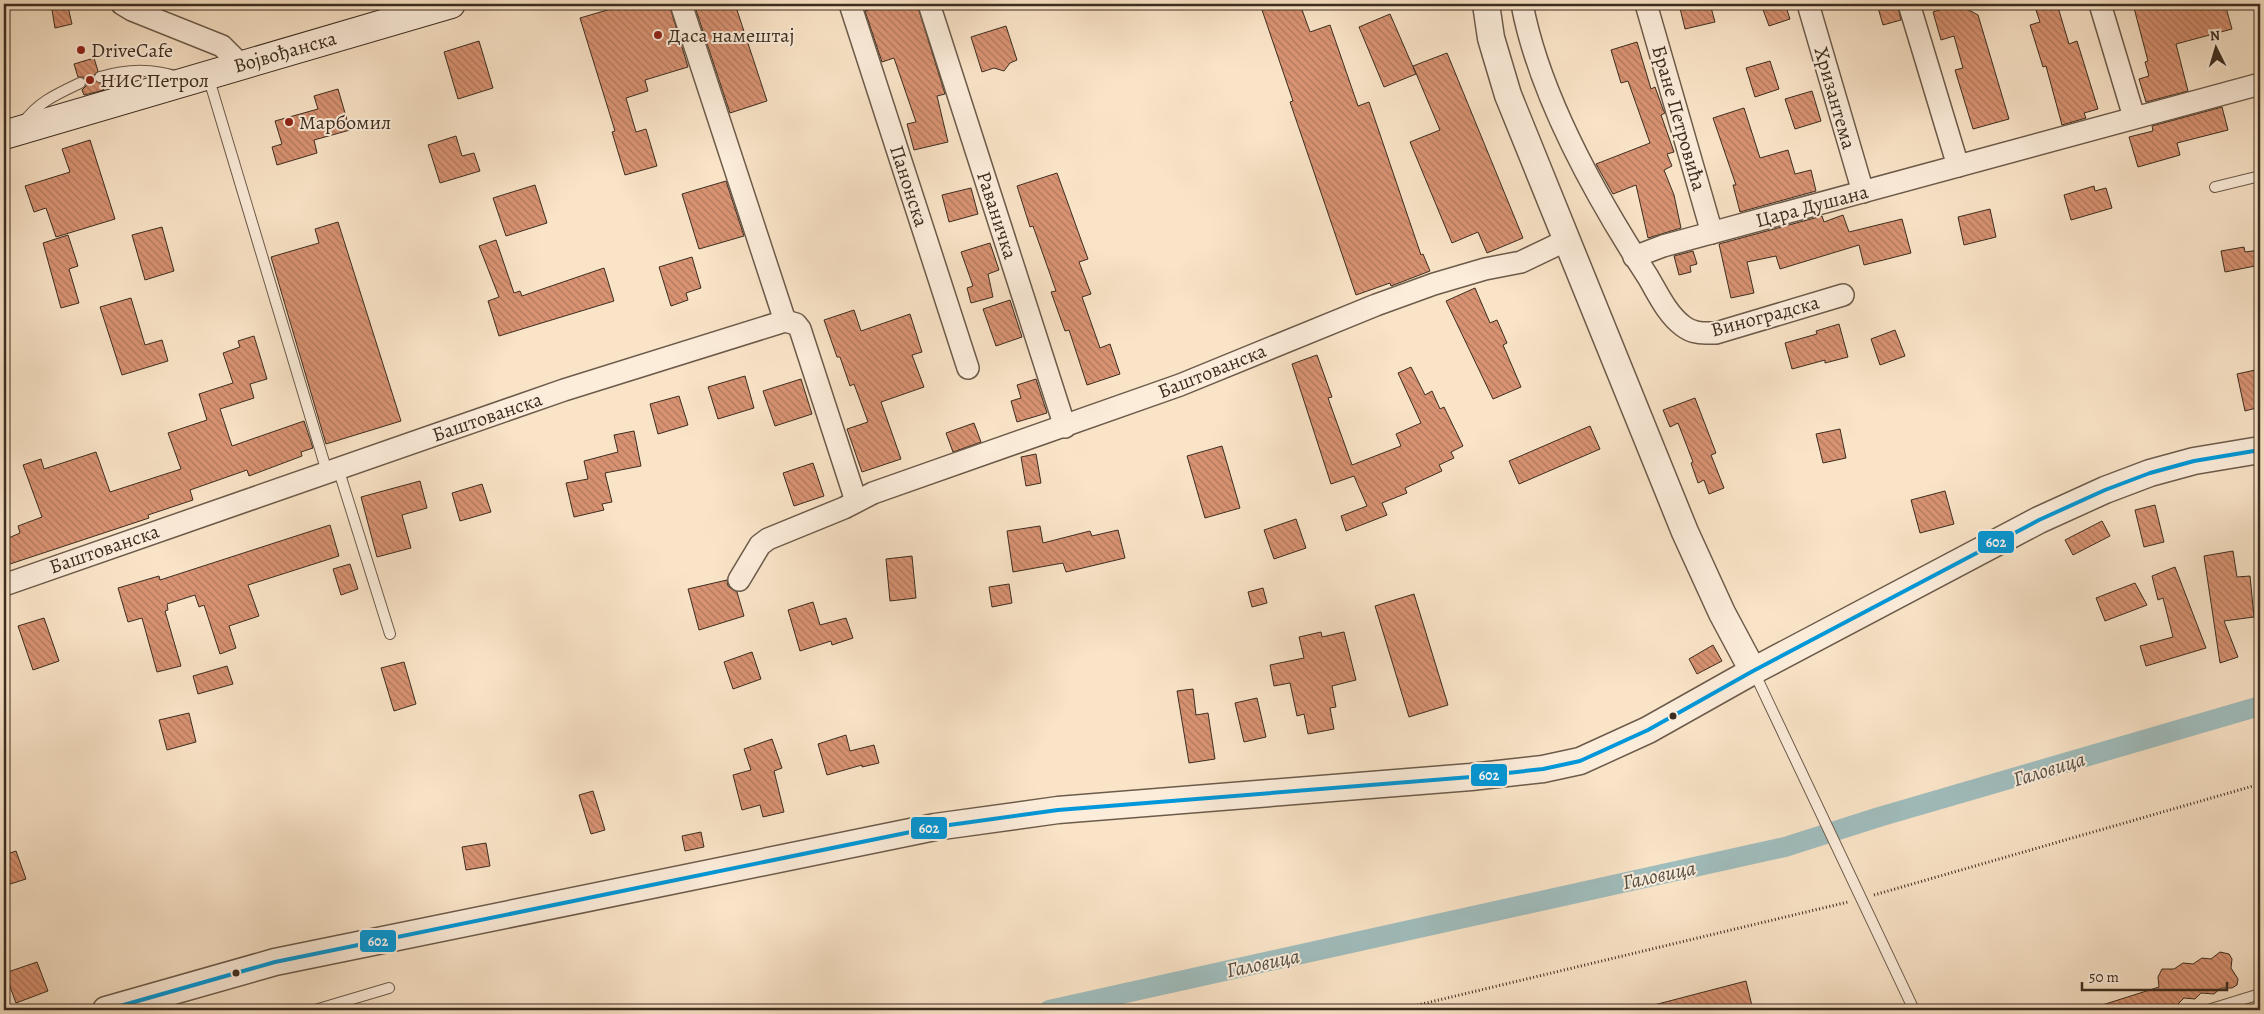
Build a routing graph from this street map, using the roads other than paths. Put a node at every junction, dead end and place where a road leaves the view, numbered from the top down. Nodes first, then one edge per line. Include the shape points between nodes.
1 (122, 4) edge
2 (451, 4) edge
3 (681, 4) edge
4 (850, 4) edge
5 (929, 4) edge
6 (1486, 4) edge
7 (1522, 4) edge
8 (1646, 4) edge
9 (1808, 4) edge
10 (1909, 4) edge
11 (2100, 4) edge
12 (241, 65) junction
13 (100, 77) dead end
14 (198, 77) junction
15 (80, 83) dead end
16 (2260, 84) edge
17 (2134, 117) junction
18 (10, 134) edge
19 (1958, 166) junction
20 (2260, 176) edge
21 (2215, 187) dead end
22 (1862, 192) junction
23 (1712, 233) junction
24 (1563, 243) junction
25 (1634, 257) junction
26 (1843, 295) dead end
27 (784, 321) junction
28 (968, 368) dead end
29 (1065, 427) junction
30 (2260, 450) edge
31 (333, 470) junction
32 (856, 501) junction
33 (739, 580) dead end
34 (4, 585) edge
35 (390, 634) dead end
36 (1753, 671) junction
37 (389, 988) dead end
38 (2260, 994) edge
39 (136, 1005) edge
40 (106, 1010) edge
41 (315, 1010) edge
42 (1914, 1010) edge
43 (2208, 1010) edge

1 - 12 street via 222,46
2 - 12 main road, Војвођанска
3 - 27 street
4 - 28 street, Панонска
5 - 29 street, Раваничка
6 - 24 street via 1501,75
7 - 25 street via 1532,45 1556,107 1591,181
8 - 23 street, Бране Петровића
9 - 22 street, Хризантема
10 - 19 street
11 - 17 street
12 - 14 main road, Војвођанска
13 - 14 lane via 146,70
14 - 18 main road, Војвођанска
14 - 31 lane
15 - 18 lane via 47,98
16 - 17 street, Цара Душана
17 - 19 street, Цара Душана
19 - 22 street, Цара Душана
20 - 21 lane
22 - 23 street, Цара Душана
23 - 25 street, Цара Душана
24 - 29 street, Баштованска via 1536,256 1392,299 1180,385
24 - 36 street via 1685,532
25 - 26 street, Виноградска via 1674,318 1698,333 1716,333
27 - 31 street, Баштованска via 564,390
27 - 32 street via 796,324 800,329
29 - 32 street, Баштованска via 940,468
30 - 36 street via 2159,470 2105,490 2030,525
31 - 34 street, Баштованска
31 - 35 lane
32 - 33 street, Баштованска via 768,539 760,545
36 - 39 street via 1602,752 1543,770 1144,802 976,821 809,852 275,962
36 - 42 lane
37 - 41 lane
38 - 43 lane
39 - 40 street

